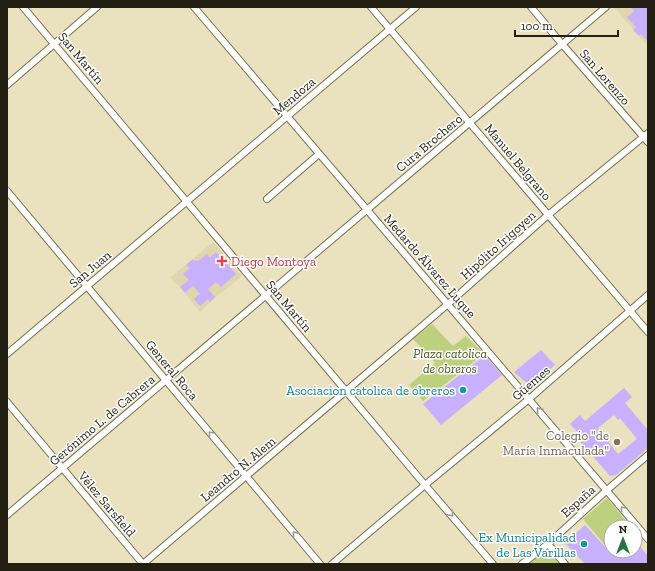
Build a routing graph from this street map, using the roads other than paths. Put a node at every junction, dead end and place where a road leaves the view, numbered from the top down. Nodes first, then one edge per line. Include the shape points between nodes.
1 (23, 7) edge
2 (97, 7) edge
3 (194, 7) edge
4 (371, 7) edge
5 (416, 7) edge
6 (531, 7) edge
7 (606, 7) edge
8 (390, 30) junction
9 (55, 44) junction
10 (562, 44) junction
11 (7, 85) edge
12 (287, 116) junction
13 (469, 123) junction
14 (647, 137) edge
15 (319, 154) junction
16 (7, 191) edge
17 (267, 198) dead end
18 (187, 201) junction
19 (367, 210) junction
20 (548, 215) junction
21 (87, 286) junction
22 (648, 295) edge
23 (266, 296) junction
24 (448, 304) junction
25 (630, 311) junction
26 (648, 332) edge
27 (7, 354) edge
28 (166, 381) junction
29 (346, 391) junction
30 (529, 399) junction
31 (7, 402) edge
32 (648, 455) edge
33 (63, 468) junction
34 (246, 476) junction
35 (425, 485) junction
36 (607, 490) junction
37 (7, 516) edge
38 (648, 539) edge
39 (548, 544) junction
40 (143, 564) edge
41 (320, 564) edge
42 (332, 564) edge
43 (493, 564) edge
44 (522, 564) edge
45 (565, 564) edge

1 - 9 street, San Martín
2 - 9 street
3 - 12 street, Medardo Álvarez Luque
4 - 8 street, Manuel Belgrano
5 - 8 street, Mendoza
6 - 10 street, San Lorenzo
7 - 10 street, Cura Brochero
8 - 12 street, Mendoza
8 - 13 street, Manuel Belgrano
9 - 11 street
9 - 18 street, San Martín
10 - 13 street, Cura Brochero
10 - 14 street, San Lorenzo
12 - 15 street, Medardo Álvarez Luque
12 - 18 street, Mendoza
13 - 19 street, Cura Brochero
13 - 20 street, Manuel Belgrano
14 - 20 street, Hipólito Irigoyen
15 - 17 street
15 - 19 street, Medardo Álvarez Luque
16 - 21 street, General Roca
18 - 21 street, San Juan
18 - 23 street, San Martín
19 - 23 street, Cura Brochero
19 - 24 street, Medardo Álvarez Luque
20 - 24 street, Hipólito Irigoyen
20 - 25 street, Manuel Belgrano
21 - 27 street, San Juan
21 - 28 street, General Roca
22 - 25 street, Güemes
23 - 28 street, Gerónimo L. de Cabrera
23 - 29 street, San Martín
24 - 29 street, Hipólito Irigoyen
24 - 30 street, Medardo Álvarez Luque
25 - 26 street, Manuel Belgrano
25 - 30 street, Güemes
28 - 33 street, Gerónimo L. de Cabrera
34 -> 28 street, General Roca
29 - 34 street, Leandro N. Alem
29 - 35 street, San Martín
30 - 35 street, Güemes
36 -> 30 street, Medardo Álvarez Luque
31 - 33 street, Vélez Sarsfield
32 - 36 street, España
33 - 37 street, Gerónimo L. de Cabrera
33 - 40 street, Vélez Sarsfield
34 - 40 street, Leandro N. Alem
41 -> 34 street, General Roca
35 - 42 street, Güemes
35 -> 43 street, San Martín
38 -> 36 street, Medardo Álvarez Luque
36 - 39 street, España
39 - 44 street, España
39 - 45 street

